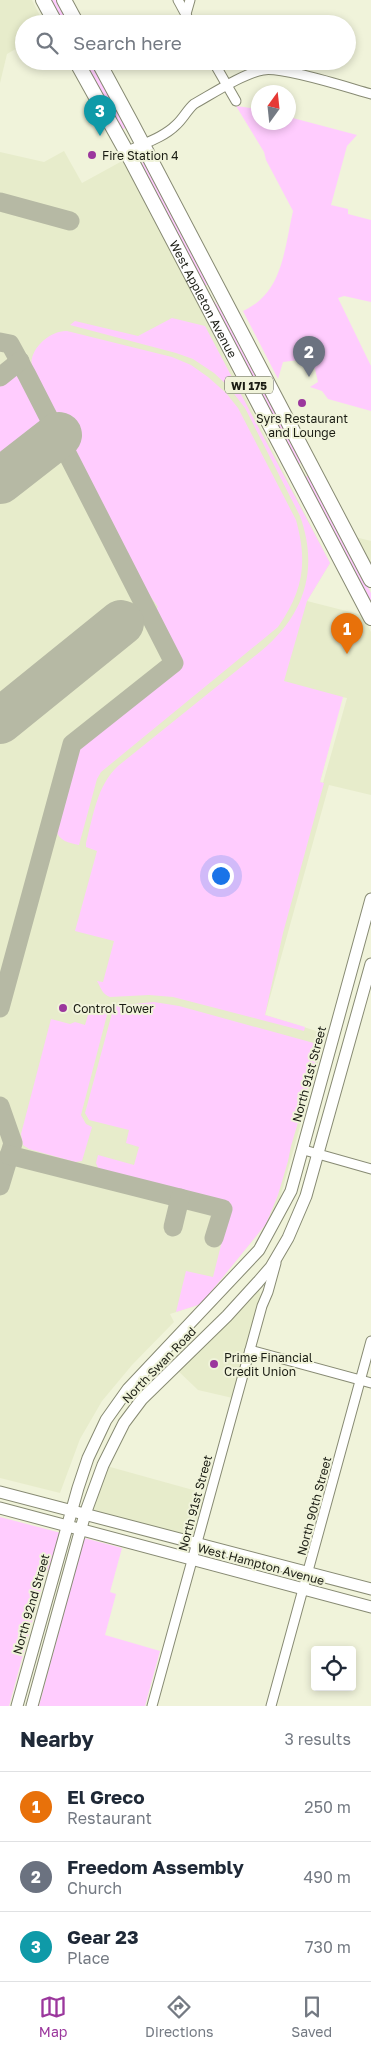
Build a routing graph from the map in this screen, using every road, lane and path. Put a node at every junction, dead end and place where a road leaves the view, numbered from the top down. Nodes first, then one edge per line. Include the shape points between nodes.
1 (43, 0) edge
2 (64, 0) edge
3 (178, 0) edge
4 (190, 0) edge
5 (186, 14) joint
6 (51, 15) edge
7 (72, 15) edge
8 (81, 70) edge
9 (103, 70) edge
10 (218, 70) edge
11 (227, 86) junction
12 (371, 94) edge
13 (236, 101) dead end
14 (142, 144) junction
15 (126, 152) junction
16 (371, 580) edge
17 (371, 618) edge
18 (371, 899) edge
19 (371, 964) edge
20 (304, 1150) junction
21 (317, 1154) junction
22 (371, 1169) edge
23 (259, 1250) junction
24 (279, 1253) junction
25 (258, 1282) junction
26 (262, 1306) junction
27 (371, 1341) edge
28 (250, 1350) junction
29 (360, 1381) junction
30 (371, 1383) edge
31 (0, 1492) edge
32 (0, 1508) edge
33 (71, 1510) junction
34 (84, 1514) junction
35 (66, 1526) junction
36 (80, 1529) junction
37 (198, 1544) junction
38 (193, 1560) junction
39 (308, 1573) junction
40 (371, 1589) edge
41 (304, 1590) junction
42 (371, 1607) edge
43 (16, 1706) edge
44 (32, 1706) edge
45 (152, 1706) edge
46 (271, 1706) edge

1 - 6 main road
2 - 7 main road
3 - 5 street
4 - 5 street
8 - 15 main road, West Appleton Avenue / WI 175
9 - 14 main road, West Appleton Avenue / WI 175
10 - 11 street
11 - 12 street via 252,73 274,70
11 - 13 street
11 - 14 street via 194,104 178,124
14 - 15 street
14 - 16 main road, West Appleton Avenue / WI 175
15 - 17 main road, West Appleton Avenue / WI 175
18 - 20 main road, North 91st Street
19 - 21 main road, North 91st Street
20 - 21 street
20 - 23 main road, North 91st Street via 291,1191
21 - 22 street
21 - 24 main road, North 91st Street via 306,1196
23 - 25 main road
23 - 33 main road, North Swan Road via 128,1390 106,1420 88,1458
24 - 25 main road, North Swan Road
24 - 26 street, North 91st Street
25 - 26 street, North 91st Street
25 - 34 main road, North Swan Road via 142,1399 124,1423
26 - 28 street, North 91st Street
27 - 29 street, North 90th Street
28 - 29 street
28 - 37 street, North 91st Street
29 - 30 street
29 - 39 street, North 90th Street
31 - 33 main road, West Hampton Avenue
32 - 35 main road, West Hampton Avenue
33 - 34 main road, West Hampton Avenue
33 - 35 main road, North 92nd Street
34 - 36 main road
34 - 37 main road, West Hampton Avenue
35 - 36 main road, West Hampton Avenue
35 - 43 main road, North 92nd Street
36 - 38 main road, West Hampton Avenue
36 - 44 main road
37 - 38 street, North 91st Street
37 - 39 main road, West Hampton Avenue
38 - 41 main road, West Hampton Avenue
38 - 45 street, North 91st Street
39 - 40 main road, West Hampton Avenue
39 - 41 street, North 90th Street
41 - 42 main road, West Hampton Avenue
41 - 46 street, North 90th Street

